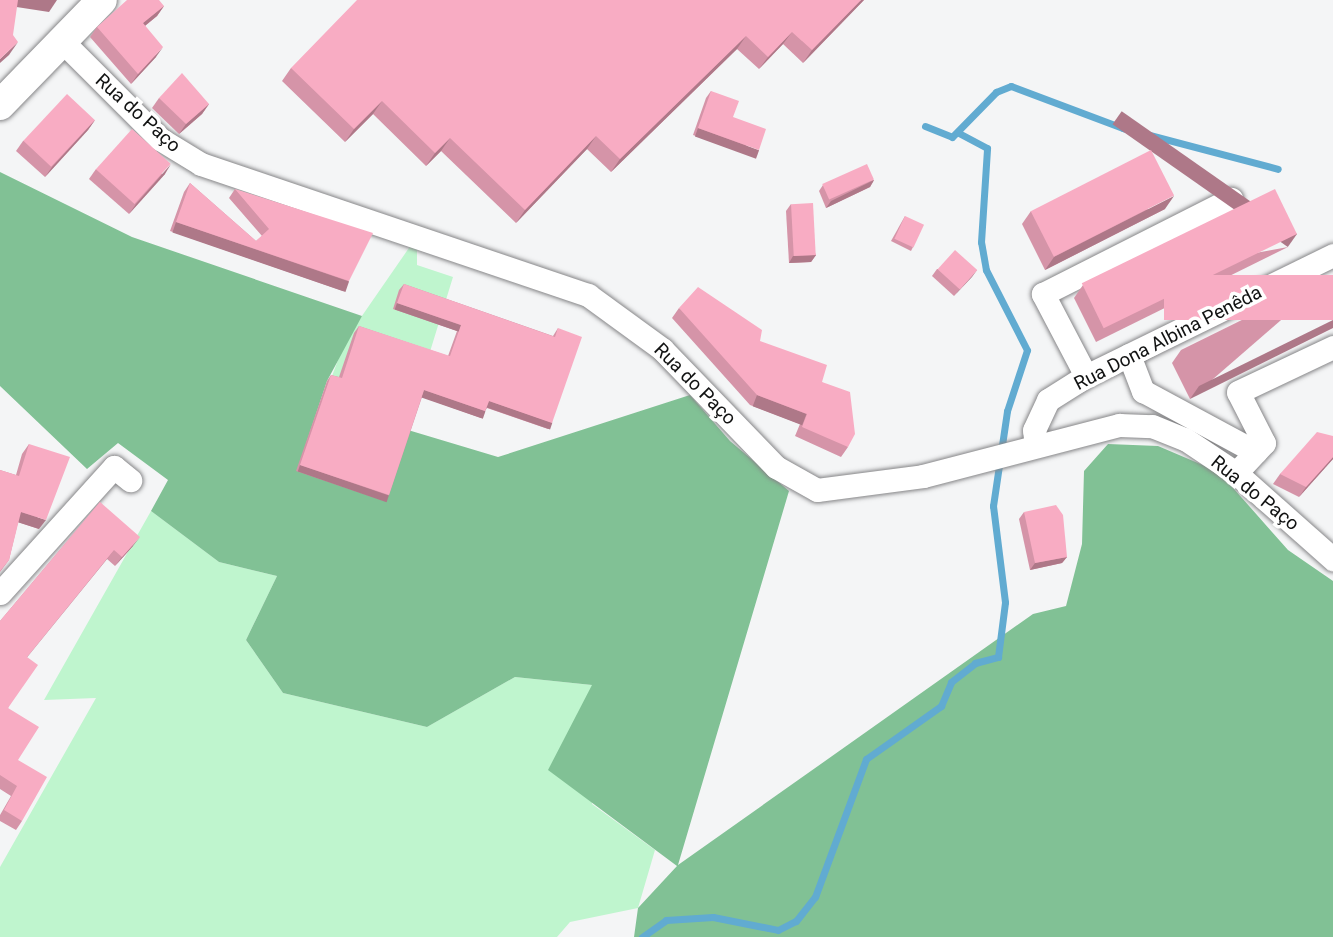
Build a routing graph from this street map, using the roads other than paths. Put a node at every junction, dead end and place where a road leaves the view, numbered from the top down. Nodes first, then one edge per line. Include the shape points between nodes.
1 (102, 0) edge
2 (64, 43) junction
3 (0, 105) edge
4 (1231, 199) dead end
5 (1333, 255) edge
6 (1333, 346) edge
7 (1129, 355) junction
8 (1086, 376) junction
9 (1025, 449) junction
10 (1256, 452) junction
11 (1236, 473) junction
12 (130, 480) dead end
13 (1333, 559) edge
14 (0, 593) edge

1 - 2 street
2 - 3 street
2 - 9 street, Rua do Paço via 160,139 201,163 588,295 662,349 776,467 817,490
4 - 8 street via 1042,293
5 - 7 street, Rua Dona Albina Penêda
6 - 10 street via 1238,392 1264,443
7 - 8 street, Rua Dona Albina Penêda
7 - 10 street via 1143,391
8 - 9 street, Rua Dona Albina Penêda via 1048,400
9 - 11 street, Rua do Paço via 1119,425 1152,426 1185,439
10 - 11 street
11 - 13 street, Rua do Paço
12 - 14 street via 114,467

